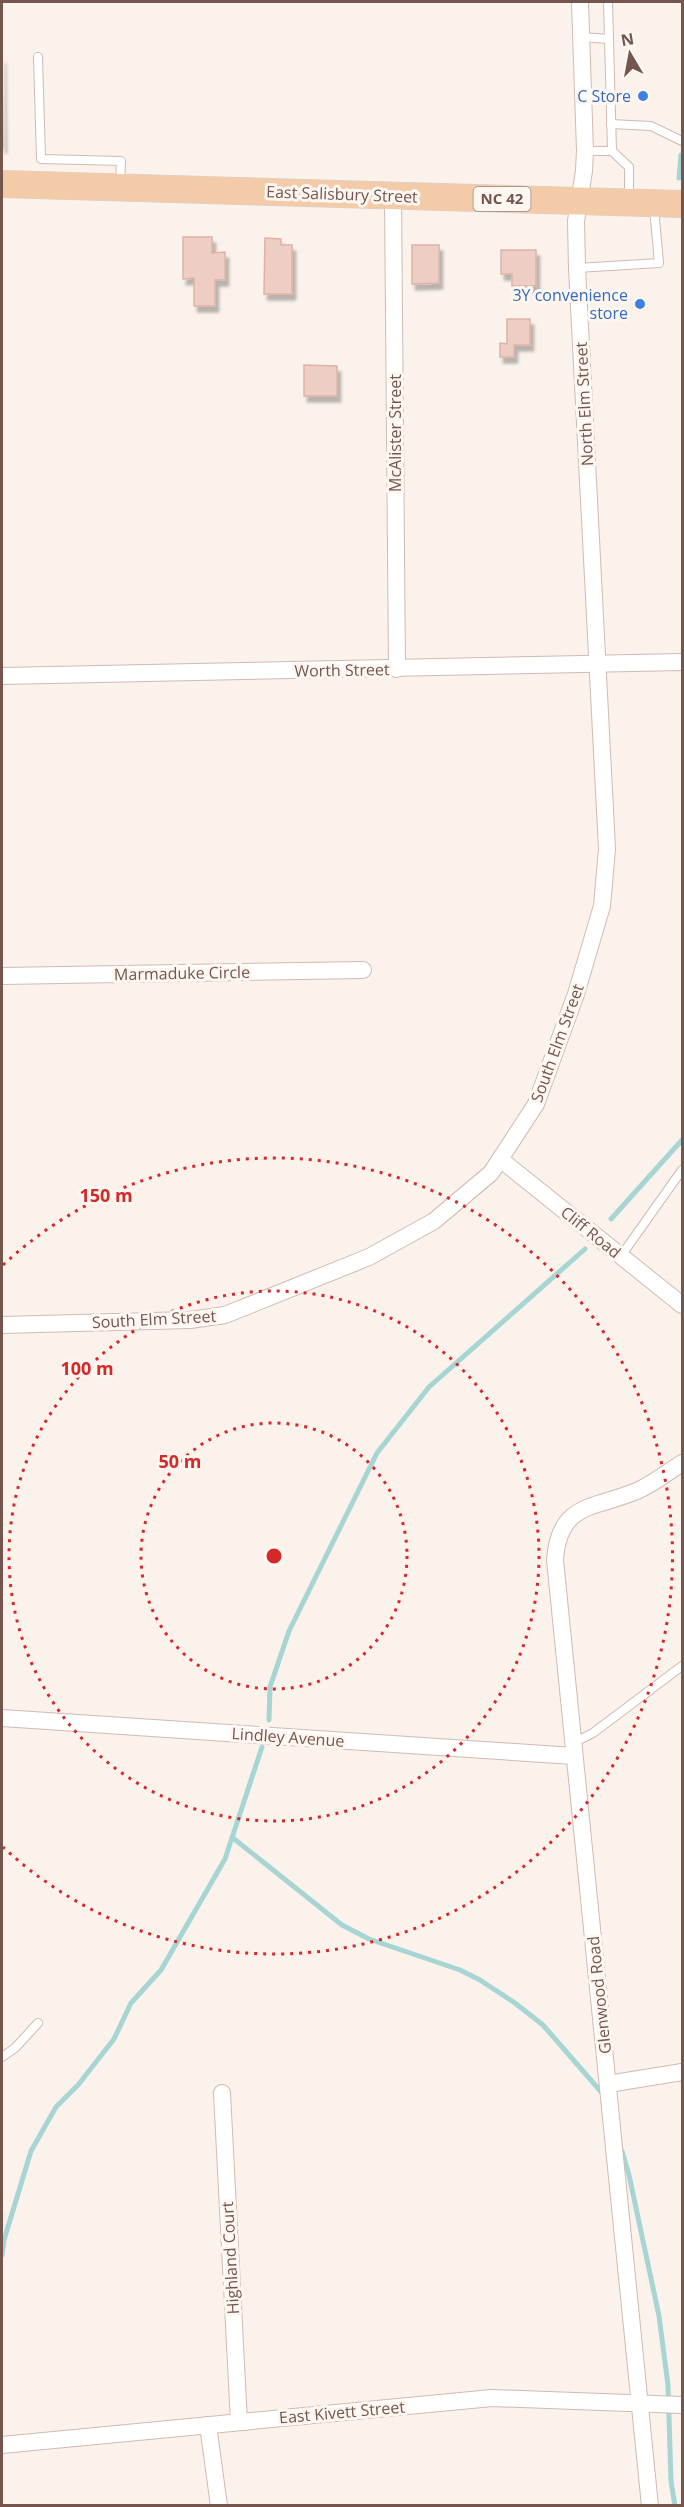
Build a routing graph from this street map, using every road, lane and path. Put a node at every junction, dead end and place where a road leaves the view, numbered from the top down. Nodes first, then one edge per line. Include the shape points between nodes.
1 (580, 2) edge
2 (608, 2) edge
3 (581, 38) junction
4 (609, 39) junction
5 (38, 57) dead end
6 (611, 124) junction
7 (682, 141) edge
8 (585, 151) junction
9 (612, 151) junction
10 (41, 159) junction
11 (41, 177) junction
12 (2, 184) edge
13 (120, 188) junction
14 (393, 196) junction
15 (579, 202) junction
16 (641, 203) junction
17 (682, 204) edge
18 (577, 268) junction
19 (682, 662) edge
20 (596, 664) junction
21 (397, 669) junction
22 (2, 676) edge
23 (363, 970) dead end
24 (2, 976) edge
25 (500, 1159) junction
26 (682, 1170) edge
27 (621, 1256) junction
28 (682, 1305) edge
29 (2, 1325) edge
30 (682, 1463) edge
31 (682, 1666) edge
32 (2, 1718) edge
33 (573, 1750) junction
34 (38, 2024) dead end
35 (2, 2057) edge
36 (682, 2072) edge
37 (608, 2084) junction
38 (222, 2093) dead end
39 (641, 2405) junction
40 (682, 2405) edge
41 (239, 2422) junction
42 (208, 2425) junction
43 (2, 2445) edge
44 (219, 2505) edge
45 (650, 2505) edge

1 - 3 street, North Elm Street
2 - 4 lane
3 - 4 lane
3 - 8 street, North Elm Street
4 - 6 lane
5 - 10 lane
6 - 7 lane via 651,126
6 - 9 lane
8 - 9 lane
8 - 15 street, North Elm Street
9 - 16 lane via 629,167
10 - 11 lane
10 - 13 lane via 121,161
11 - 12 main road, East Salisbury Street / NC 42
11 - 13 main road, East Salisbury Street / NC 42
13 - 14 main road, East Salisbury Street / NC 42
14 - 15 main road, East Salisbury Street / NC 42
14 - 21 street, McAlister Street
15 - 16 main road, East Salisbury Street / NC 42
15 - 18 street, North Elm Street
16 - 17 main road, East Salisbury Street / NC 42
16 - 18 lane via 659,263
18 - 20 street, North Elm Street
19 - 20 street, Worth Street
20 - 21 street, Worth Street
20 - 25 street, South Elm Street via 607,849 602,906 576,994 536,1104
21 - 22 street, Worth Street
23 - 24 street, Marmaduke Circle
25 - 27 street, Cliff Road
25 - 29 street, South Elm Street via 490,1173 434,1221 369,1257 225,1315 190,1320
26 - 27 lane
27 - 28 street, Cliff Road
30 - 33 street, Glenwood Road via 639,1490 571,1516 556,1544
31 - 33 lane
32 - 33 street, Lindley Avenue
33 - 37 street, Glenwood Road
34 - 35 lane
36 - 37 street
37 - 39 street, Glenwood Road
38 - 41 street, Highland Court
39 - 40 street, East Kivett Street
39 - 41 street, East Kivett Street via 492,2398
39 - 45 street, Glenwood Road
41 - 42 street, East Kivett Street
42 - 43 street, East Kivett Street
42 - 44 street

